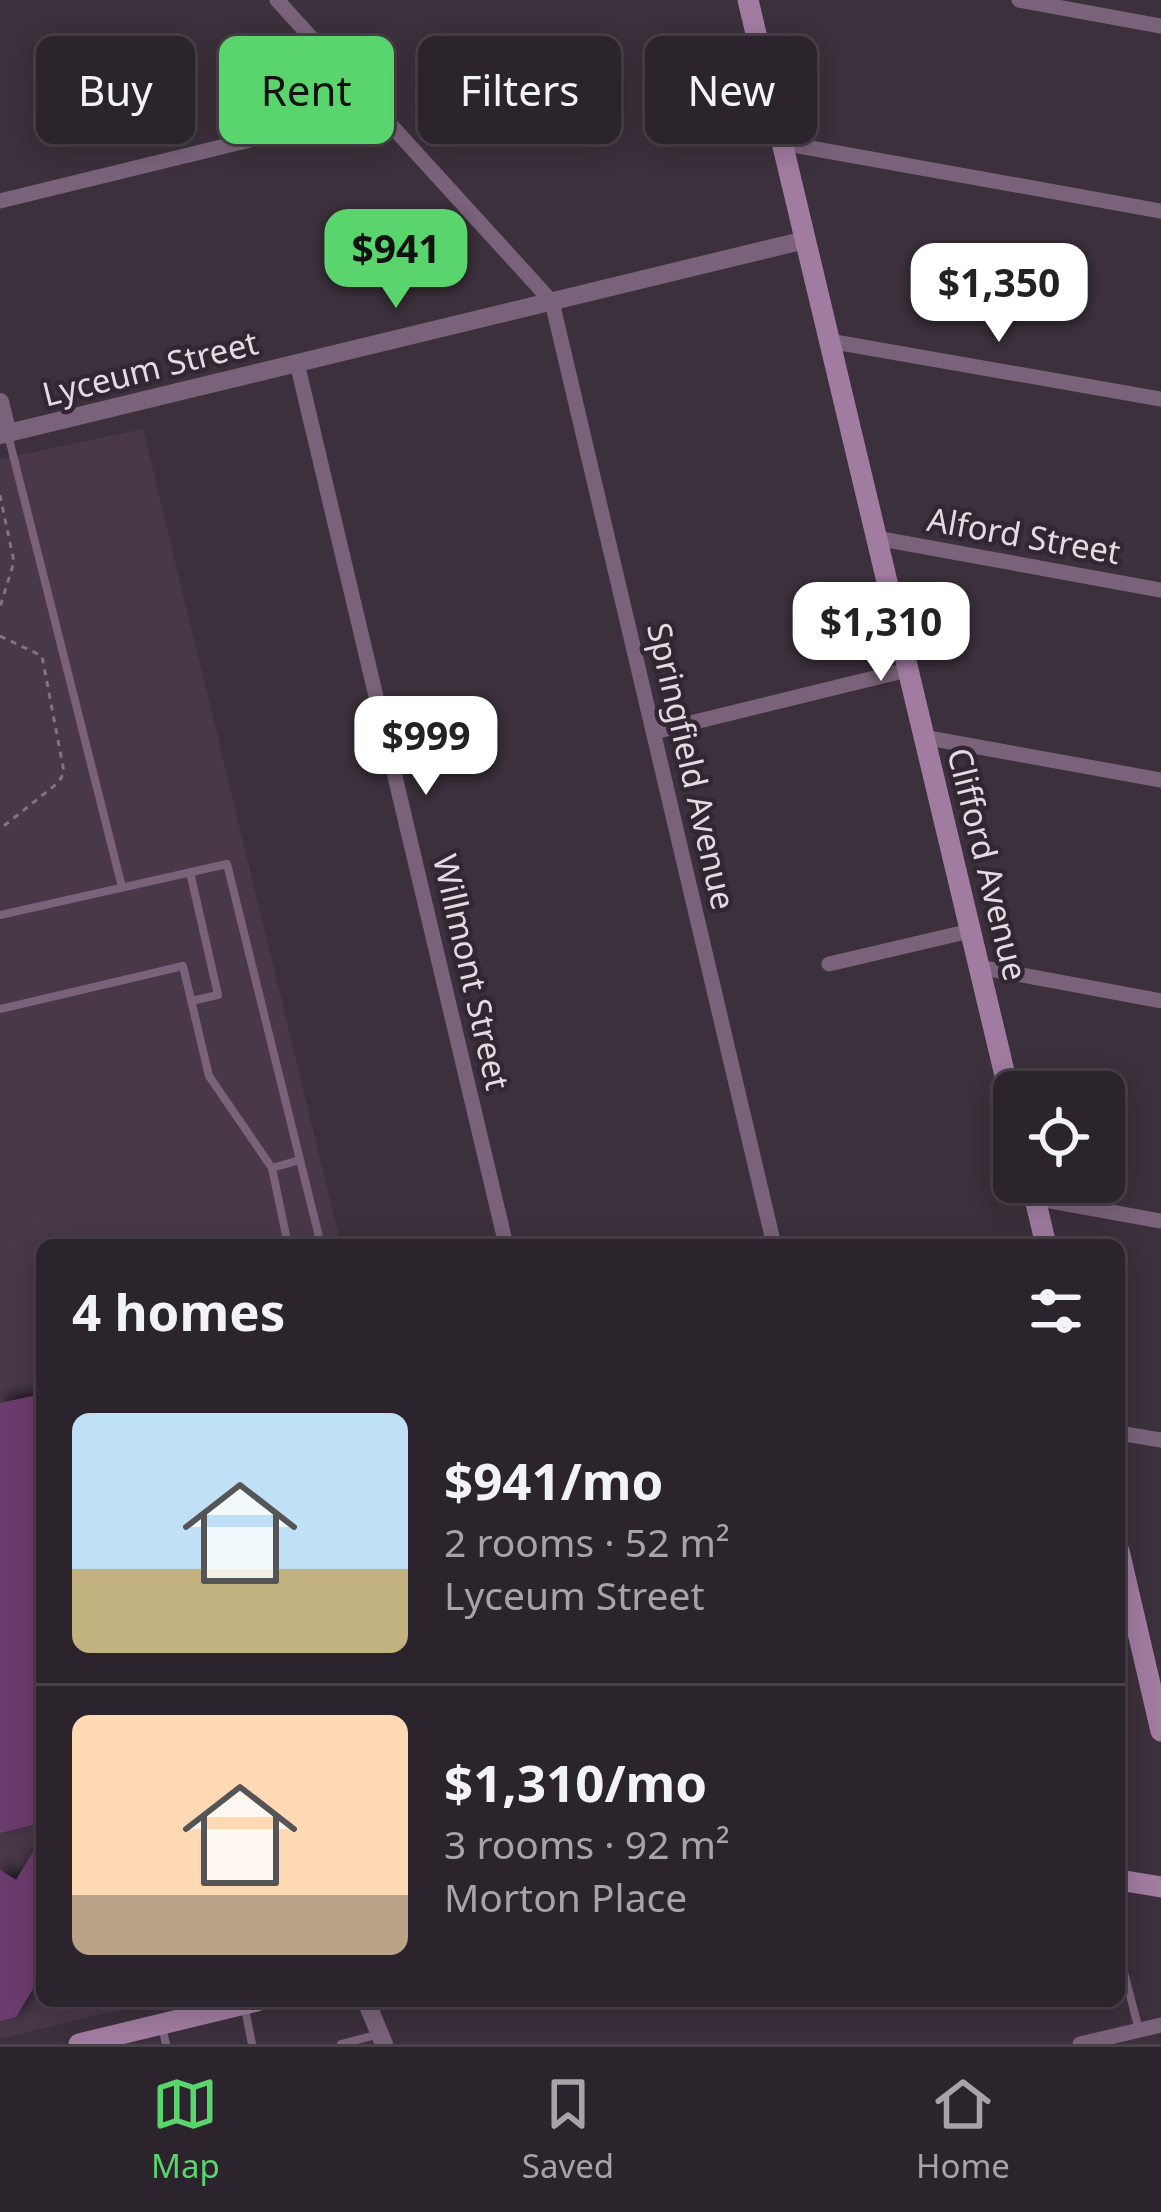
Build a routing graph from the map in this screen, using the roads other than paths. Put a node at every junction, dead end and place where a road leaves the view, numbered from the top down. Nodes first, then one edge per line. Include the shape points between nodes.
1 (277, 0) edge
2 (748, 0) edge
3 (1019, 0) edge
4 (1161, 26) edge
5 (310, 36) edge
6 (757, 36) edge
7 (394, 128) edge
8 (234, 144) edge
9 (782, 144) edge
10 (788, 144) edge
11 (0, 201) edge
12 (1161, 211) edge
13 (805, 240) junction
14 (552, 302) junction
15 (829, 340) junction
16 (297, 363) junction
17 (1161, 399) edge
18 (0, 402) edge
19 (4, 434) edge
20 (876, 538) junction
21 (1161, 590) edge
22 (907, 670) junction
23 (654, 732) junction
24 (923, 737) junction
25 (1161, 780) edge
26 (190, 872) junction
27 (122, 887) junction
28 (0, 915) edge
29 (970, 931) junction
30 (829, 964) dead end
31 (979, 967) junction
32 (1161, 1000) edge
33 (191, 1001) junction
34 (0, 1010) edge
35 (1004, 1071) edge
36 (300, 1160) junction
37 (272, 1168) junction
38 (1036, 1203) edge
39 (1087, 1203) edge
40 (1161, 1221) edge
41 (287, 1239) edge
42 (320, 1239) edge
43 (505, 1239) edge
44 (773, 1239) edge
45 (1045, 1239) edge
46 (1125, 1433) edge
47 (1161, 1440) edge
48 (1125, 1570) edge
49 (1153, 1661) edge
50 (1161, 1731) edge
51 (1125, 1881) edge
52 (1161, 1887) edge
53 (1125, 1977) edge
54 (239, 2007) edge
55 (250, 2007) edge
56 (369, 2007) edge
57 (1161, 2025) edge
58 (1138, 2030) junction
59 (164, 2034) edge
60 (382, 2039) edge
61 (79, 2044) edge
62 (252, 2044) edge
63 (341, 2044) edge
64 (1080, 2044) edge

1 - 5 street
2 - 6 main road, Clifford Avenue
3 - 4 street
7 - 14 street
8 - 11 street
9 - 13 main road, Clifford Avenue
10 - 12 street
13 - 14 street, Lyceum Street
13 - 15 main road, Clifford Avenue
14 - 16 street, Lyceum Street
14 - 23 street, Springfield Avenue
15 - 17 street
15 - 20 main road, Clifford Avenue
16 - 19 street, Lyceum Street
16 - 43 street, Willmont Street
18 - 19 street
19 - 27 lane
20 - 21 street, Alford Street
20 - 22 main road, Clifford Avenue
22 - 23 street
22 - 24 main road, Clifford Avenue
23 - 44 street, Springfield Avenue
24 - 25 street
24 - 29 main road, Clifford Avenue
26 - 27 lane
26 - 33 lane via 218,995
26 - 36 lane via 227,864
27 - 28 lane
29 - 30 street
29 - 31 main road, Clifford Avenue
31 - 32 street
31 - 35 main road, Clifford Avenue
33 - 34 lane via 183,966
33 - 37 lane via 208,1076
36 - 37 lane
36 - 42 lane
37 - 41 lane
38 - 45 main road
39 - 40 street
46 - 47 street
48 - 49 main road
49 - 50 main road
51 - 52 main road
53 - 58 lane
54 - 59 main road
55 - 62 lane
56 - 60 street
57 - 58 street
58 - 64 street
59 - 61 main road
60 - 63 lane

